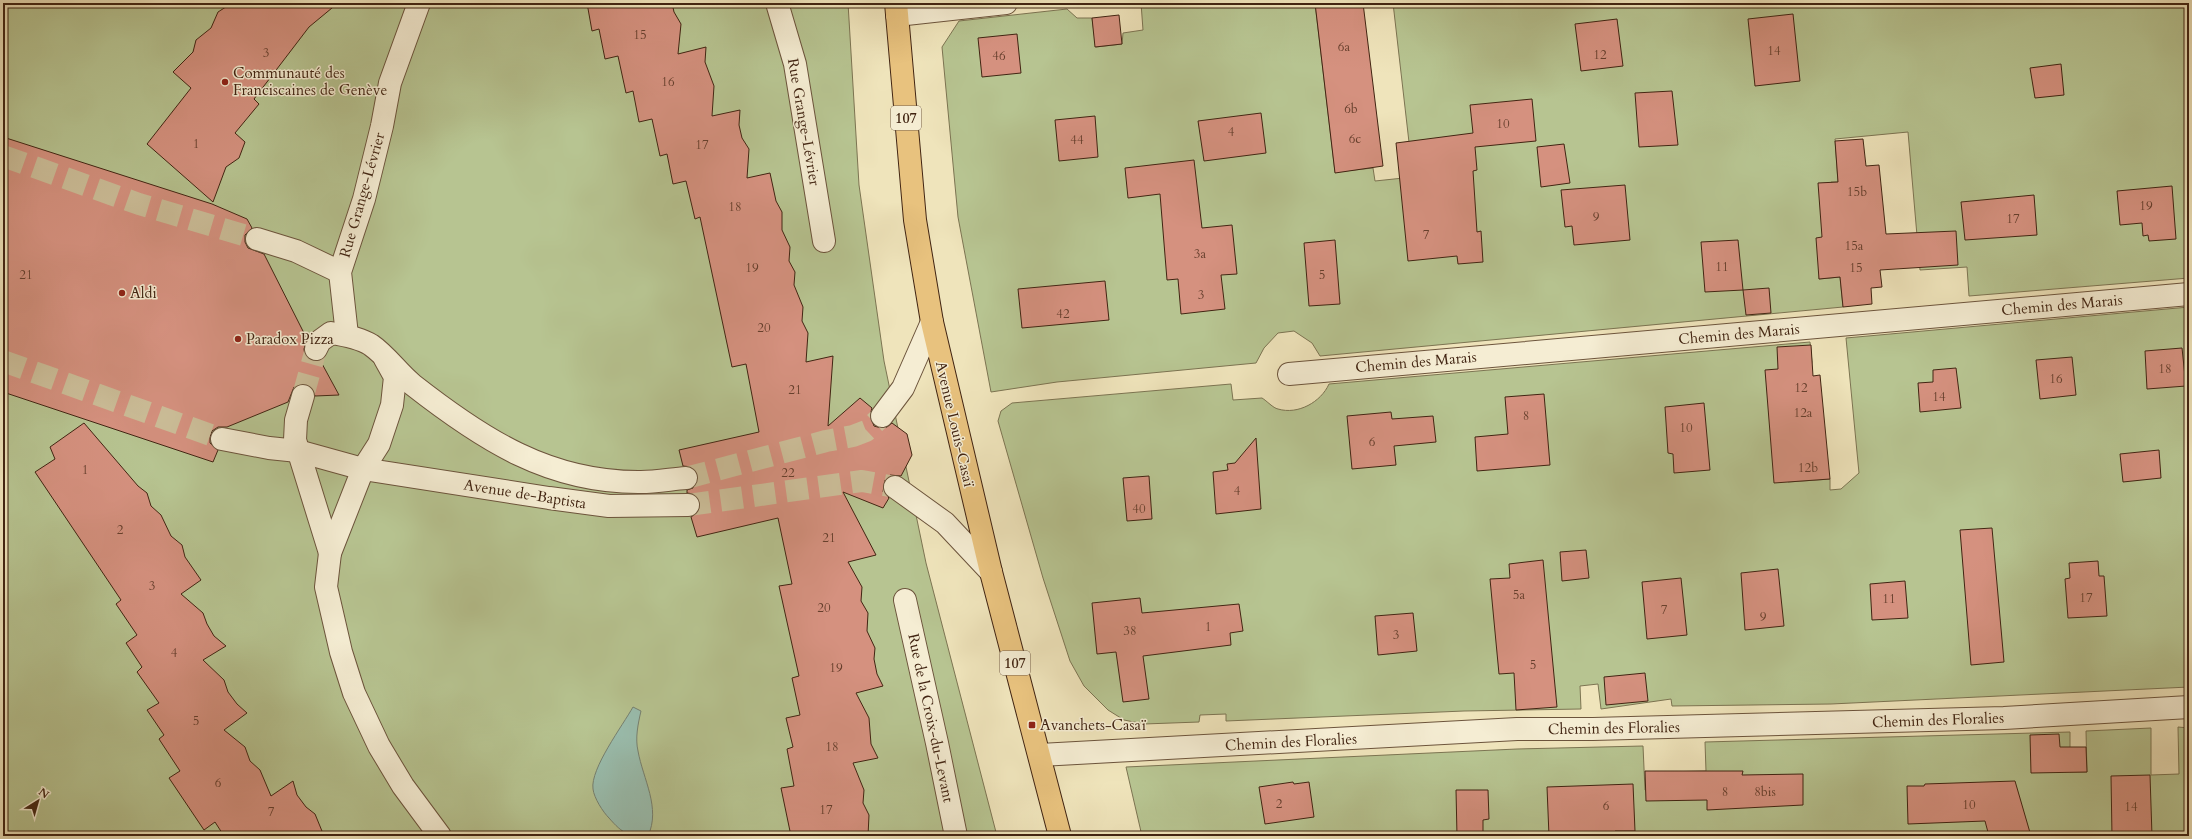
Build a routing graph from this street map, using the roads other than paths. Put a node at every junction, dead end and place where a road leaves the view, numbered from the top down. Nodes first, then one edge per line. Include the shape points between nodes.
1 (419, 3) edge
2 (777, 3) edge
3 (1006, 3) edge
4 (896, 9) edge
5 (257, 240) tunnel mouth
6 (824, 241) dead end
7 (340, 272) junction
8 (2189, 294) edge
9 (932, 322) junction
10 (347, 335) junction
11 (316, 350) tunnel mouth
12 (378, 352) junction
13 (1289, 374) dead end
14 (303, 396) tunnel mouth
15 (882, 416) tunnel mouth
16 (222, 438) tunnel mouth
17 (298, 451) junction
18 (363, 469) junction
19 (686, 478) tunnel mouth
20 (895, 487) tunnel mouth
21 (688, 506) tunnel mouth
22 (330, 554) junction
23 (990, 572) junction
24 (905, 600) dead end
25 (2189, 707) edge
26 (1040, 755) junction
27 (440, 836) edge
28 (956, 836) edge
29 (1060, 836) edge

1 - 7 street, Rue Grange-Lévrier via 390,83 364,199
2 - 6 street, Rue Grange-Lévrier via 795,64
3 - 4 street
4 - 9 main road, Avenue Louis-Casaï / 107 via 915,220
5 - 7 street via 296,252
7 - 10 street
8 - 13 street, Chemin des Marais
9 - 15 street via 903,388
9 - 23 main road, Avenue Louis-Casaï / 107
10 - 11 street via 331,333 320,341
10 - 12 street
12 - 18 street via 395,376 392,405 379,444
12 - 19 street, Avenue de-Baptista via 411,383 464,424 496,444 532,461 600,480 642,482
14 - 17 street via 296,420 295,440
16 - 17 street
17 - 18 street, Avenue de-Baptista
17 - 22 street
18 - 21 street, Avenue de-Baptista via 609,506
18 - 22 street
20 - 23 street via 944,523
22 - 27 street via 326,587 354,693 379,746 402,786
23 - 26 main road, Avenue Louis-Casaï / 107
24 - 28 street, Rue de la Croix-du-Levant
25 - 26 street, Chemin des Floralies via 2004,718 1517,729
26 - 29 main road, Avenue Louis-Casaï / 107

